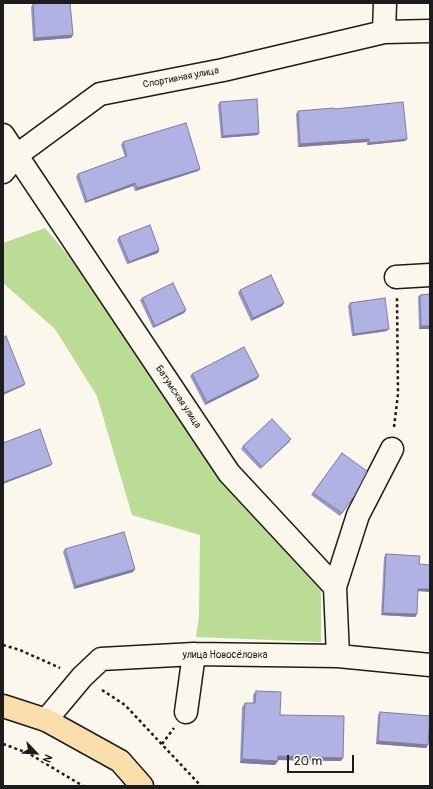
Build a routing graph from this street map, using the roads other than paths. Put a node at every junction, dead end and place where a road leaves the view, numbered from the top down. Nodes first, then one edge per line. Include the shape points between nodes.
1 (385, 3) edge
2 (430, 31) edge
3 (384, 32) junction
4 (3, 135) edge
5 (17, 155) junction
6 (3, 172) edge
7 (430, 275) edge
8 (396, 277) road end
9 (392, 450) road end
10 (335, 587) junction
11 (194, 654) junction
12 (338, 656) junction
13 (430, 665) edge
14 (3, 706) edge
15 (186, 712) dead end
16 (46, 720) junction
17 (142, 786) edge

1 - 3 street
2 - 3 street, Спортивная улица
3 - 5 street, Спортивная улица via 223,70 100,94
4 - 5 street, Батумская улица
5 - 6 street, Спортивная улица
5 - 10 street, Батумская улица via 229,473
7 - 8 street
9 - 10 street via 358,515
10 - 12 street
11 - 12 street, улица Новосёловка
11 - 15 street
11 - 16 street, улица Новосёловка via 101,659 82,677
12 - 13 street, улица Новосёловка
14 - 16 main road
16 - 17 main road via 120,761

